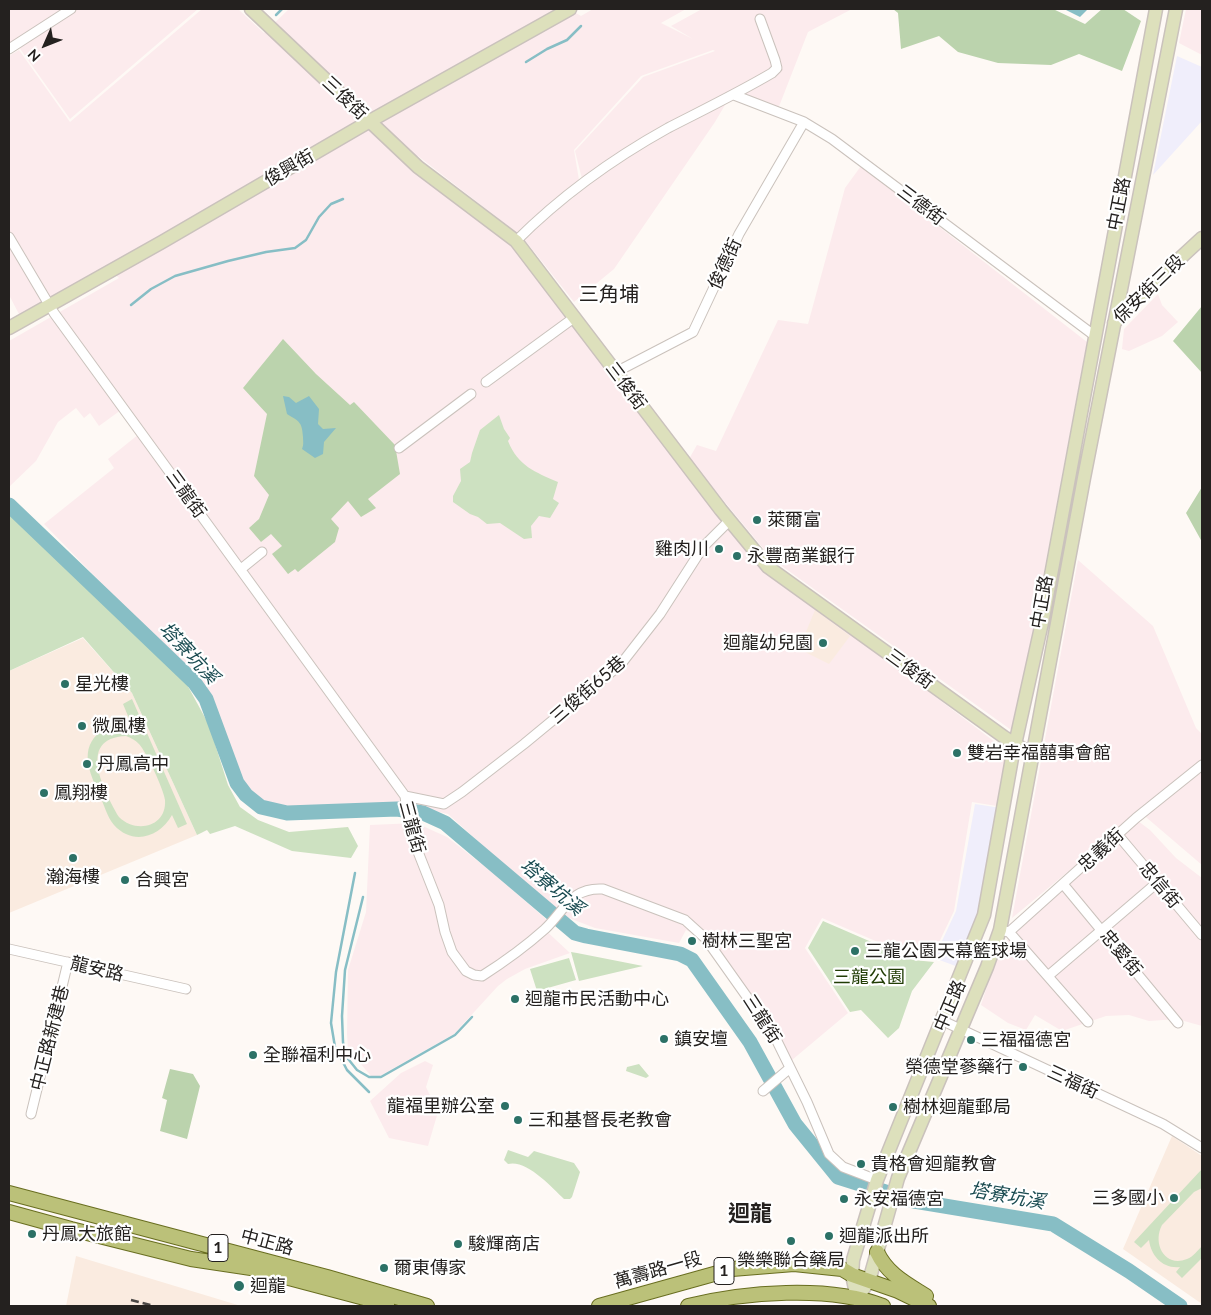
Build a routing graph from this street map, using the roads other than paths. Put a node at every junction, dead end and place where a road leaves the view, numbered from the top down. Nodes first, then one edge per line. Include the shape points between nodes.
1 (71, 9) edge
2 (251, 9) edge
3 (570, 9) edge
4 (1156, 9) edge
5 (1176, 9) edge
6 (760, 19) dead end
7 (9, 49) edge
8 (734, 95) junction
9 (370, 121) junction
10 (804, 122) junction
11 (9, 238) edge
12 (1202, 238) edge
13 (516, 241) junction
14 (49, 306) junction
15 (574, 317) junction
16 (1115, 323) junction
17 (9, 328) edge
18 (1095, 336) junction
19 (616, 372) junction
20 (486, 382) dead end
21 (471, 394) dead end
22 (399, 448) dead end
23 (730, 521) junction
24 (262, 552) dead end
25 (241, 569) junction
26 (1015, 745) junction
27 (1033, 755) junction
28 (1202, 765) edge
29 (406, 799) junction
30 (1118, 835) junction
31 (1158, 882) junction
32 (1064, 884) junction
33 (981, 924) junction
34 (1102, 930) junction
35 (1004, 931) junction
36 (1202, 935) edge
37 (9, 949) edge
38 (68, 962) junction
39 (1048, 976) junction
40 (186, 989) dead end
41 (941, 1020) junction
42 (1088, 1022) dead end
43 (1178, 1022) dead end
44 (960, 1028) junction
45 (790, 1068) junction
46 (763, 1091) dead end
47 (32, 1114) dead end
48 (1202, 1148) edge
49 (877, 1180) junction
50 (9, 1193) edge
51 (9, 1212) edge
52 (877, 1252) junction
53 (852, 1275) junction
54 (869, 1281) junction
55 (856, 1302) edge
56 (394, 1306) edge
57 (427, 1306) edge
58 (599, 1306) edge
59 (688, 1306) edge
60 (883, 1306) edge
61 (929, 1306) edge
62 (938, 1306) edge

1 - 7 street
2 - 9 main road, 三俊街
3 - 9 main road, 俊興街
4 - 18 main road, 中正路
5 - 16 main road, 中正路
6 - 8 street via 777,68
8 - 10 street, 三德街
8 - 13 street via 667,129 615,162 543,214
9 - 13 main road, 三俊街 via 424,172
9 - 14 main road, 俊興街
10 - 18 street, 三德街 via 858,157
10 - 19 street, 俊德街 via 739,234 693,332
11 - 14 street, 三龍街
12 - 16 main road, 保安街三段
13 - 15 main road, 三俊街
14 - 17 main road, 俊興街
14 - 25 street, 三龍街
15 - 19 main road, 三俊街
15 - 20 street
16 - 18 main road, 保安街三段
16 - 27 main road, 中正路
18 - 26 main road, 中正路 via 1043,618
19 - 23 main road, 三俊街
21 - 22 street
23 - 26 main road, 三俊街 via 768,566
23 - 29 street, 三俊街65巷 via 703,547 648,630 606,678 444,804
24 - 25 street
25 - 29 street, 三龍街
26 - 27 main road, 三俊街
26 - 33 main road, 中正路
27 - 35 main road, 中正路
28 - 30 street, 忠義街
29 - 45 street, 三龍街 via 409,829 439,905 447,940 466,971 482,976 546,928 580,893 603,889 684,920 706,939 774,1035
30 - 31 street, 忠信街
30 - 32 street, 忠義街
31 - 34 street
31 - 36 street, 忠信街
32 - 34 street, 忠愛街
32 - 35 street, 忠義街
33 - 35 main road
33 - 41 main road, 中正路
34 - 39 street
34 - 43 street, 忠愛街
35 - 39 street
35 - 44 main road, 中正路
37 - 38 street, 龍安路
38 - 40 street, 龍安路
38 - 47 street, 中正路新建巷
39 - 42 street
41 - 44 street, 三福街
41 - 49 main road, 中正路
44 - 48 street, 三福街 via 1163,1124
44 - 52 main road, 中正路 via 895,1186
45 - 46 street
45 - 49 street, 三龍街 via 829,1154 842,1167
49 - 53 main road, 中正路 via 852,1260
50 - 57 main road, 中正路 / 1
51 - 56 main road, 中正路 / 1 via 191,1259 251,1268
52 - 54 main road
52 - 62 main road via 882,1264 892,1274
53 - 54 main road, 萬壽路一段 / 1
53 - 55 main road
53 - 58 main road, 萬壽路一段 / 1 via 842,1269 794,1264 751,1266 703,1276
54 - 55 main road
54 - 61 main road, 萬壽路一段 / 1
55 - 59 main road, 1 via 805,1294 751,1295
55 - 60 main road, 1

